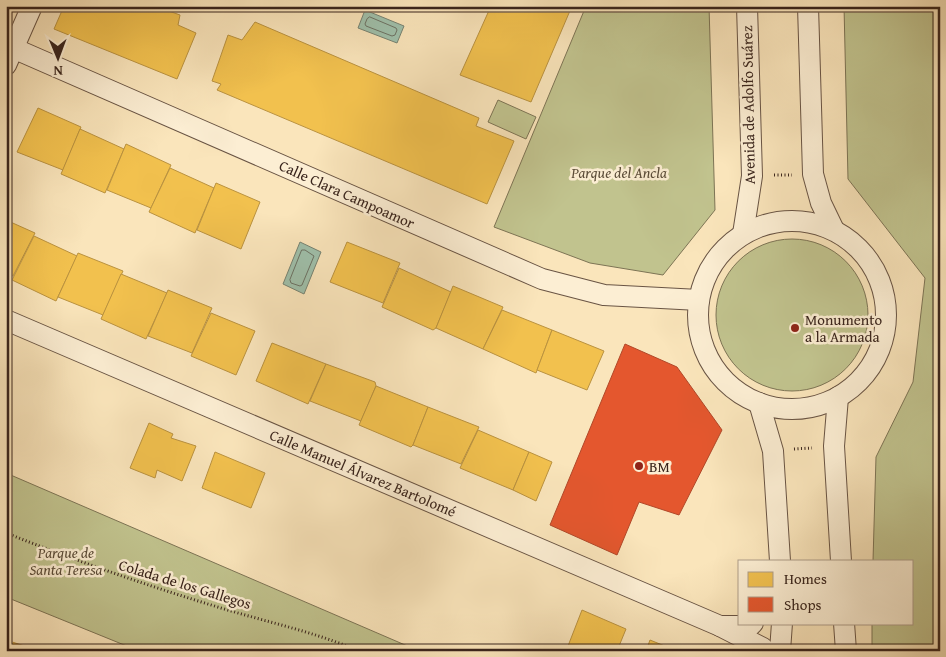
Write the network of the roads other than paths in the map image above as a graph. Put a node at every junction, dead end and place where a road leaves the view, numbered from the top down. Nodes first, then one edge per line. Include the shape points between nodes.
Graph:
1 (32, 6) edge
2 (747, 6) edge
3 (808, 6) edge
4 (9, 52) edge
5 (834, 230) junction
6 (743, 234) junction
7 (699, 300) junction
8 (6, 320) edge
9 (838, 397) junction
10 (758, 403) junction
11 (780, 560) edge
12 (841, 560) edge
13 (752, 624) edge
14 (782, 624) edge
15 (844, 624) edge
16 (720, 626) junction
17 (764, 651) edge
18 (780, 651) edge
19 (846, 651) edge

1 - 4 street
2 - 6 street, Avenida de Adolfo Suárez via 752,176
3 - 5 street via 813,174 820,203
4 - 7 street, Calle Clara Campoamor via 542,279 604,295
5 - 6 street via 812,222 788,221 765,225
5 - 9 street via 853,242 868,259 880,279 886,301 882,346 857,384
6 - 7 street via 714,262
7 - 10 street via 698,326 705,350 718,372 736,390
8 - 16 street, Calle Manuel Álvarez Bartolomé
9 - 10 street via 799,409
9 - 12 street via 834,446
10 - 11 street via 773,451
13 - 16 street, Calle Manuel Álvarez Bartolomé
14 - 18 street
15 - 19 street
16 - 17 street, Calle Manuel Álvarez Bartolomé

